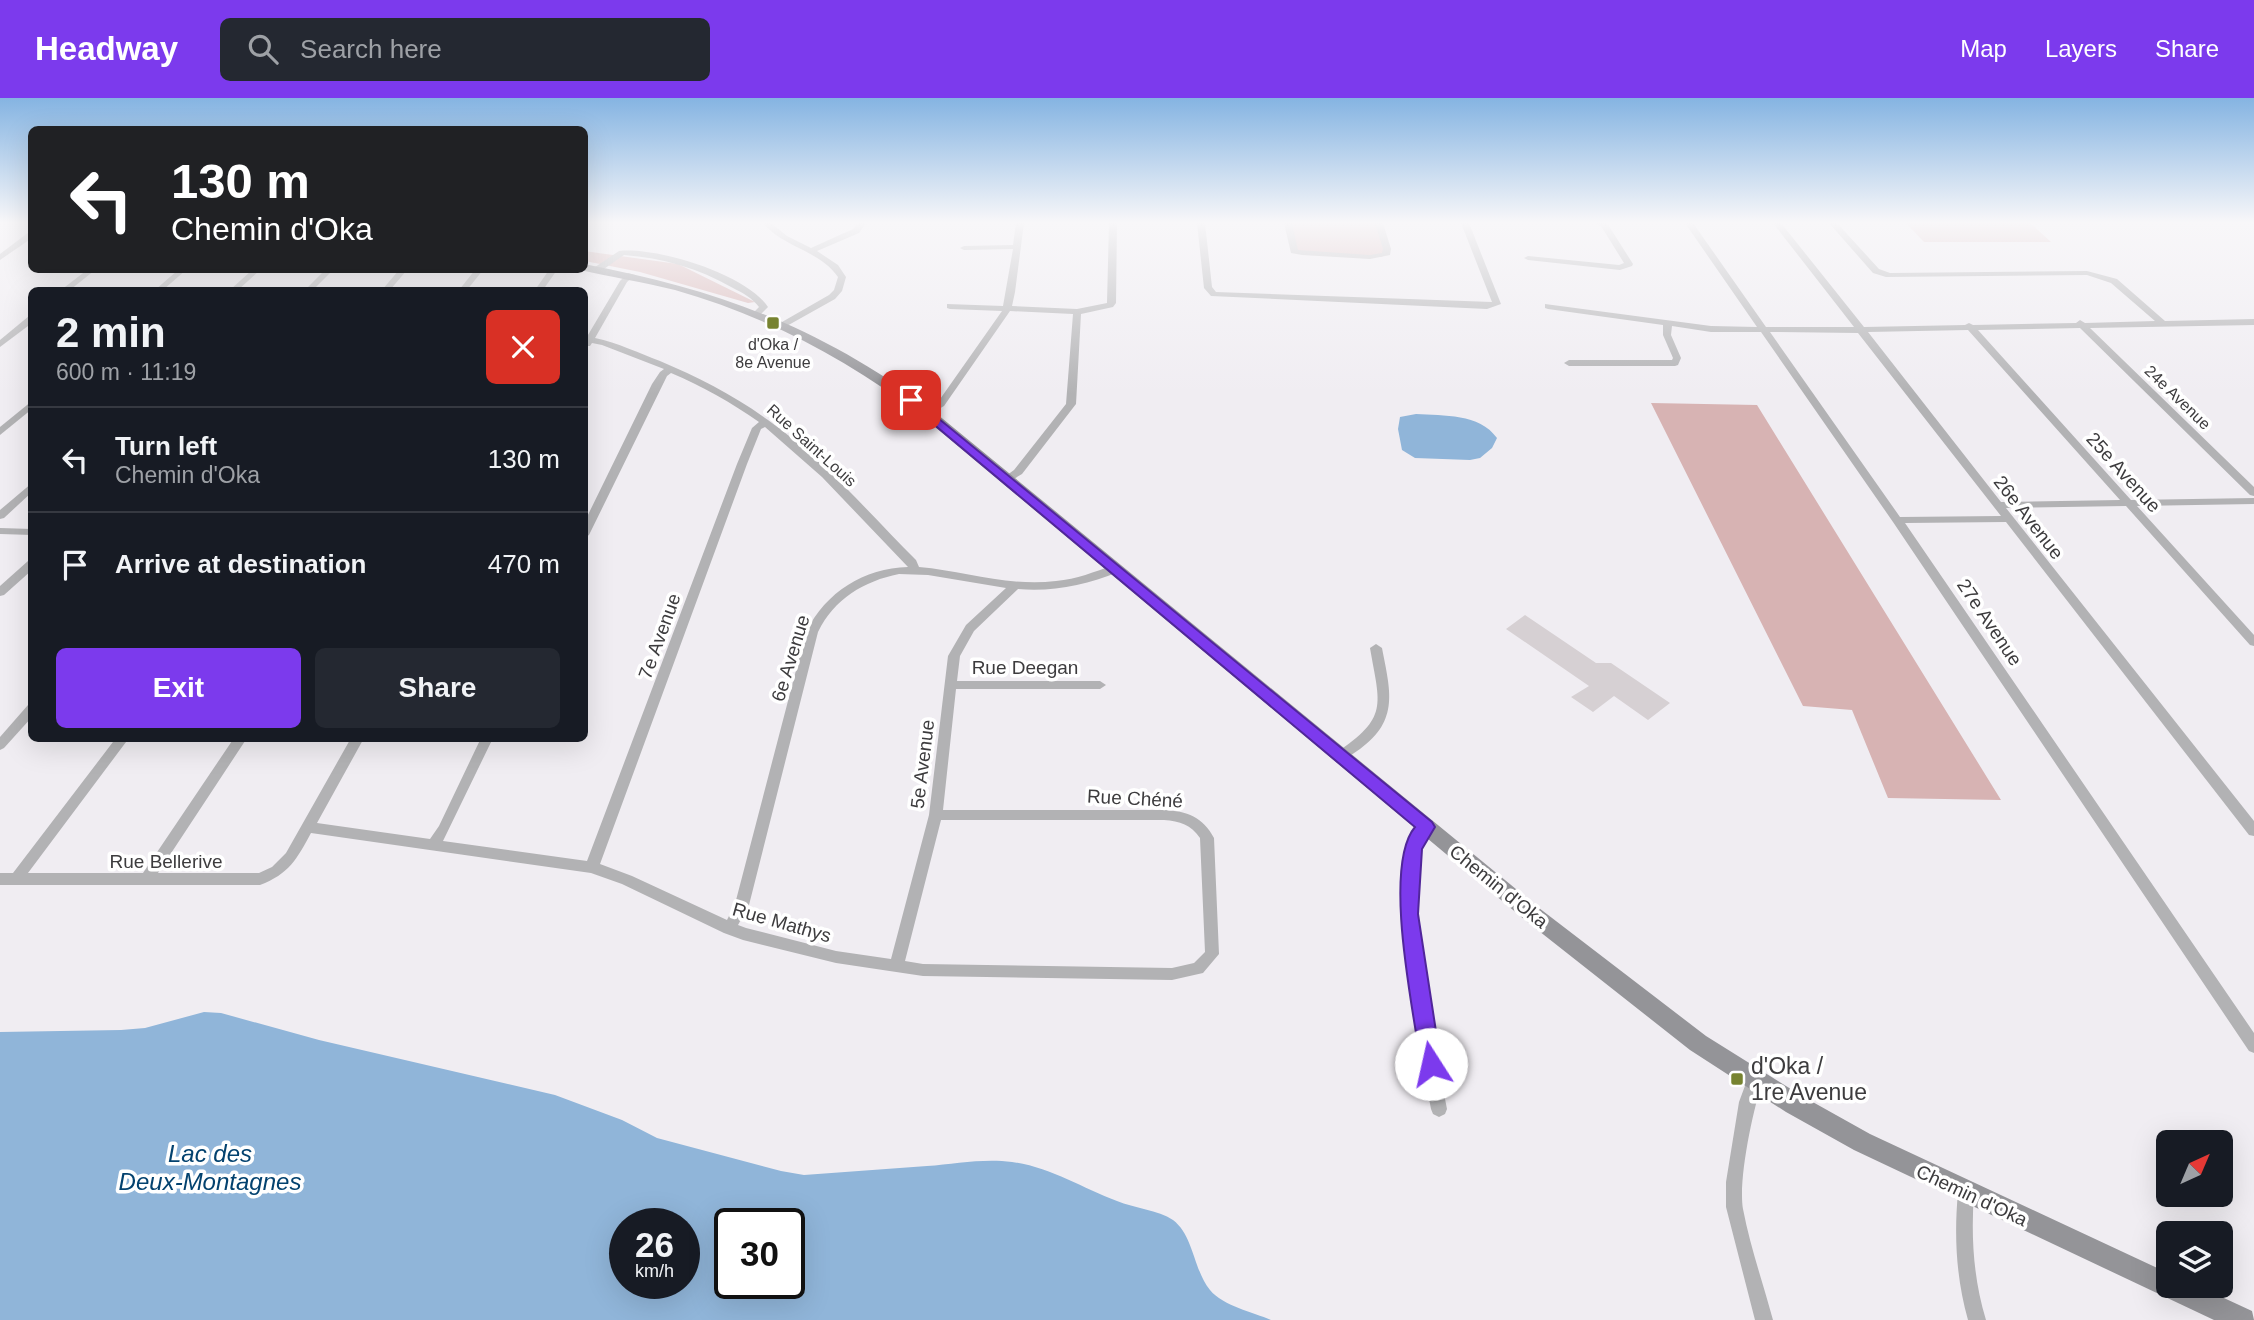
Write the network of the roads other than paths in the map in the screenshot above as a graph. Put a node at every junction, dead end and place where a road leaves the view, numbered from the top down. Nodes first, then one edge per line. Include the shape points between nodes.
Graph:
1 (625, 280) edge
2 (650, 280) edge
3 (725, 280) edge
4 (842, 280) edge
5 (1012, 280) edge
6 (1112, 280) edge
7 (1207, 280) edge
8 (1489, 280) edge
9 (1728, 280) edge
10 (1822, 280) edge
11 (2111, 280) edge
12 (950, 306) dead end
13 (1548, 306) dead end
14 (1008, 308) junction
15 (758, 312) junction
16 (1077, 312) junction
17 (28, 321) edge
18 (2254, 321) edge
19 (1668, 322) junction
20 (2161, 322) junction
21 (2241, 322) junction
22 (2080, 323) junction
23 (786, 324) junction
24 (1969, 326) junction
25 (1763, 330) junction
26 (1861, 330) junction
27 (2254, 333) edge
28 (588, 342) edge
29 (0, 344) edge
30 (588, 344) edge
31 (1569, 363) dead end
32 (671, 369) junction
33 (28, 408) edge
34 (927, 413) junction
35 (765, 422) junction
36 (0, 432) edge
37 (1007, 480) junction
38 (28, 490) edge
39 (2254, 493) edge
40 (2254, 501) edge
41 (2129, 503) junction
42 (1997, 505) junction
43 (0, 516) edge
44 (2008, 519) junction
45 (1897, 520) junction
46 (588, 527) edge
47 (0, 531) edge
48 (28, 532) edge
49 (28, 568) edge
50 (1114, 569) junction
51 (915, 570) junction
52 (1015, 586) junction
53 (0, 592) edge
54 (2254, 642) edge
55 (1376, 648) dead end
56 (950, 685) junction
57 (1100, 685) dead end
58 (28, 713) edge
59 (120, 742) edge
60 (238, 742) edge
61 (356, 742) edge
62 (485, 742) edge
63 (0, 746) edge
64 (1340, 756) junction
65 (936, 815) junction
66 (307, 827) junction
67 (1426, 827) junction
68 (2254, 831) edge
69 (433, 845) junction
70 (592, 867) junction
71 (17, 878) junction
72 (0, 879) edge
73 (146, 880) junction
74 (730, 929) junction
75 (1212, 954) joint
76 (895, 967) junction
77 (2254, 1046) edge
78 (1755, 1080) junction
79 (1439, 1109) dead end
80 (1966, 1192) junction
81 (2156, 1280) edge
82 (2195, 1298) edge
83 (1765, 1320) edge
84 (1977, 1320) edge
85 (2243, 1320) edge

1 - 28 street
2 - 15 main road, Chemin d'Oka
3 - 15 street via 760,301 764,307
4 - 23 street via 827,301
5 - 14 street
6 - 16 street via 1112,303
7 - 8 street via 1214,294 1488,306 1497,304
9 - 25 street, 27e Avenue
10 - 26 street, 26e Avenue
11 - 20 street
12 - 14 street
13 - 19 street
14 - 16 street
14 - 34 street via 941,404
15 - 23 main road, Chemin d'Oka
16 - 37 street via 1071,404
17 - 29 street
18 - 21 street
19 - 25 street
19 - 31 street via 1675,363
20 - 21 street
20 - 22 street
21 - 27 street
22 - 24 street
22 - 39 street, 24e Avenue
23 - 34 main road, Chemin d'Oka via 863,366
24 - 26 street
24 - 41 street, 25e Avenue
25 - 26 street
25 - 45 street, 27e Avenue
26 - 42 street, 26e Avenue
30 - 32 street, Rue Saint-Louis via 605,343
32 - 35 street, Rue Saint-Louis
32 - 46 street via 657,384
33 - 36 street
34 - 37 main road, Chemin d'Oka
35 - 51 street, Rue Saint-Louis via 801,452
35 - 70 street, 7e Avenue via 757,428 742,464
37 - 50 main road, Chemin d'Oka
38 - 43 street
40 - 41 street
41 - 42 street
41 - 54 street, 25e Avenue
42 - 44 street, 26e Avenue
44 - 45 street
44 - 68 street, 26e Avenue
45 - 77 street, 27e Avenue
47 - 48 street
49 - 53 street
50 - 52 street, 6e Avenue via 1078,580
50 - 64 main road, Chemin d'Oka
51 - 52 street, 6e Avenue
51 - 74 street, 6e Avenue via 856,586 832,600 818,618 743,905
52 - 56 street, 5e Avenue via 965,635 954,656
55 - 64 street via 1384,716 1374,731
56 - 57 street, Rue Deegan
56 - 65 street, 5e Avenue
58 - 63 street
59 - 71 street
60 - 73 street
61 - 66 street, Rue Bellerive
62 - 69 street
64 - 67 main road, Chemin d'Oka
65 - 75 street, Rue Chéné via 1164,815 1189,819 1207,838
65 - 76 street, 5e Avenue
66 - 69 street, Rue Mathys
66 - 73 street, Rue Bellerive via 284,865 260,879
67 - 78 main road, Chemin d'Oka via 1613,979
67 - 79 street via 1413,849 1409,914
69 - 70 street, Rue Mathys
70 - 74 street, Rue Mathys
71 - 72 street, Rue Bellerive
71 - 73 street, Rue Bellerive
74 - 76 street, Rue Mathys via 807,951
75 - 76 street, Rue Mathys via 1198,968 1172,974
78 - 80 main road, Chemin d'Oka via 1849,1135
78 - 83 street via 1747,1102 1734,1207
80 - 81 main road, Chemin d'Oka
80 - 84 street via 1964,1266
82 - 85 main road, Chemin d'Oka

